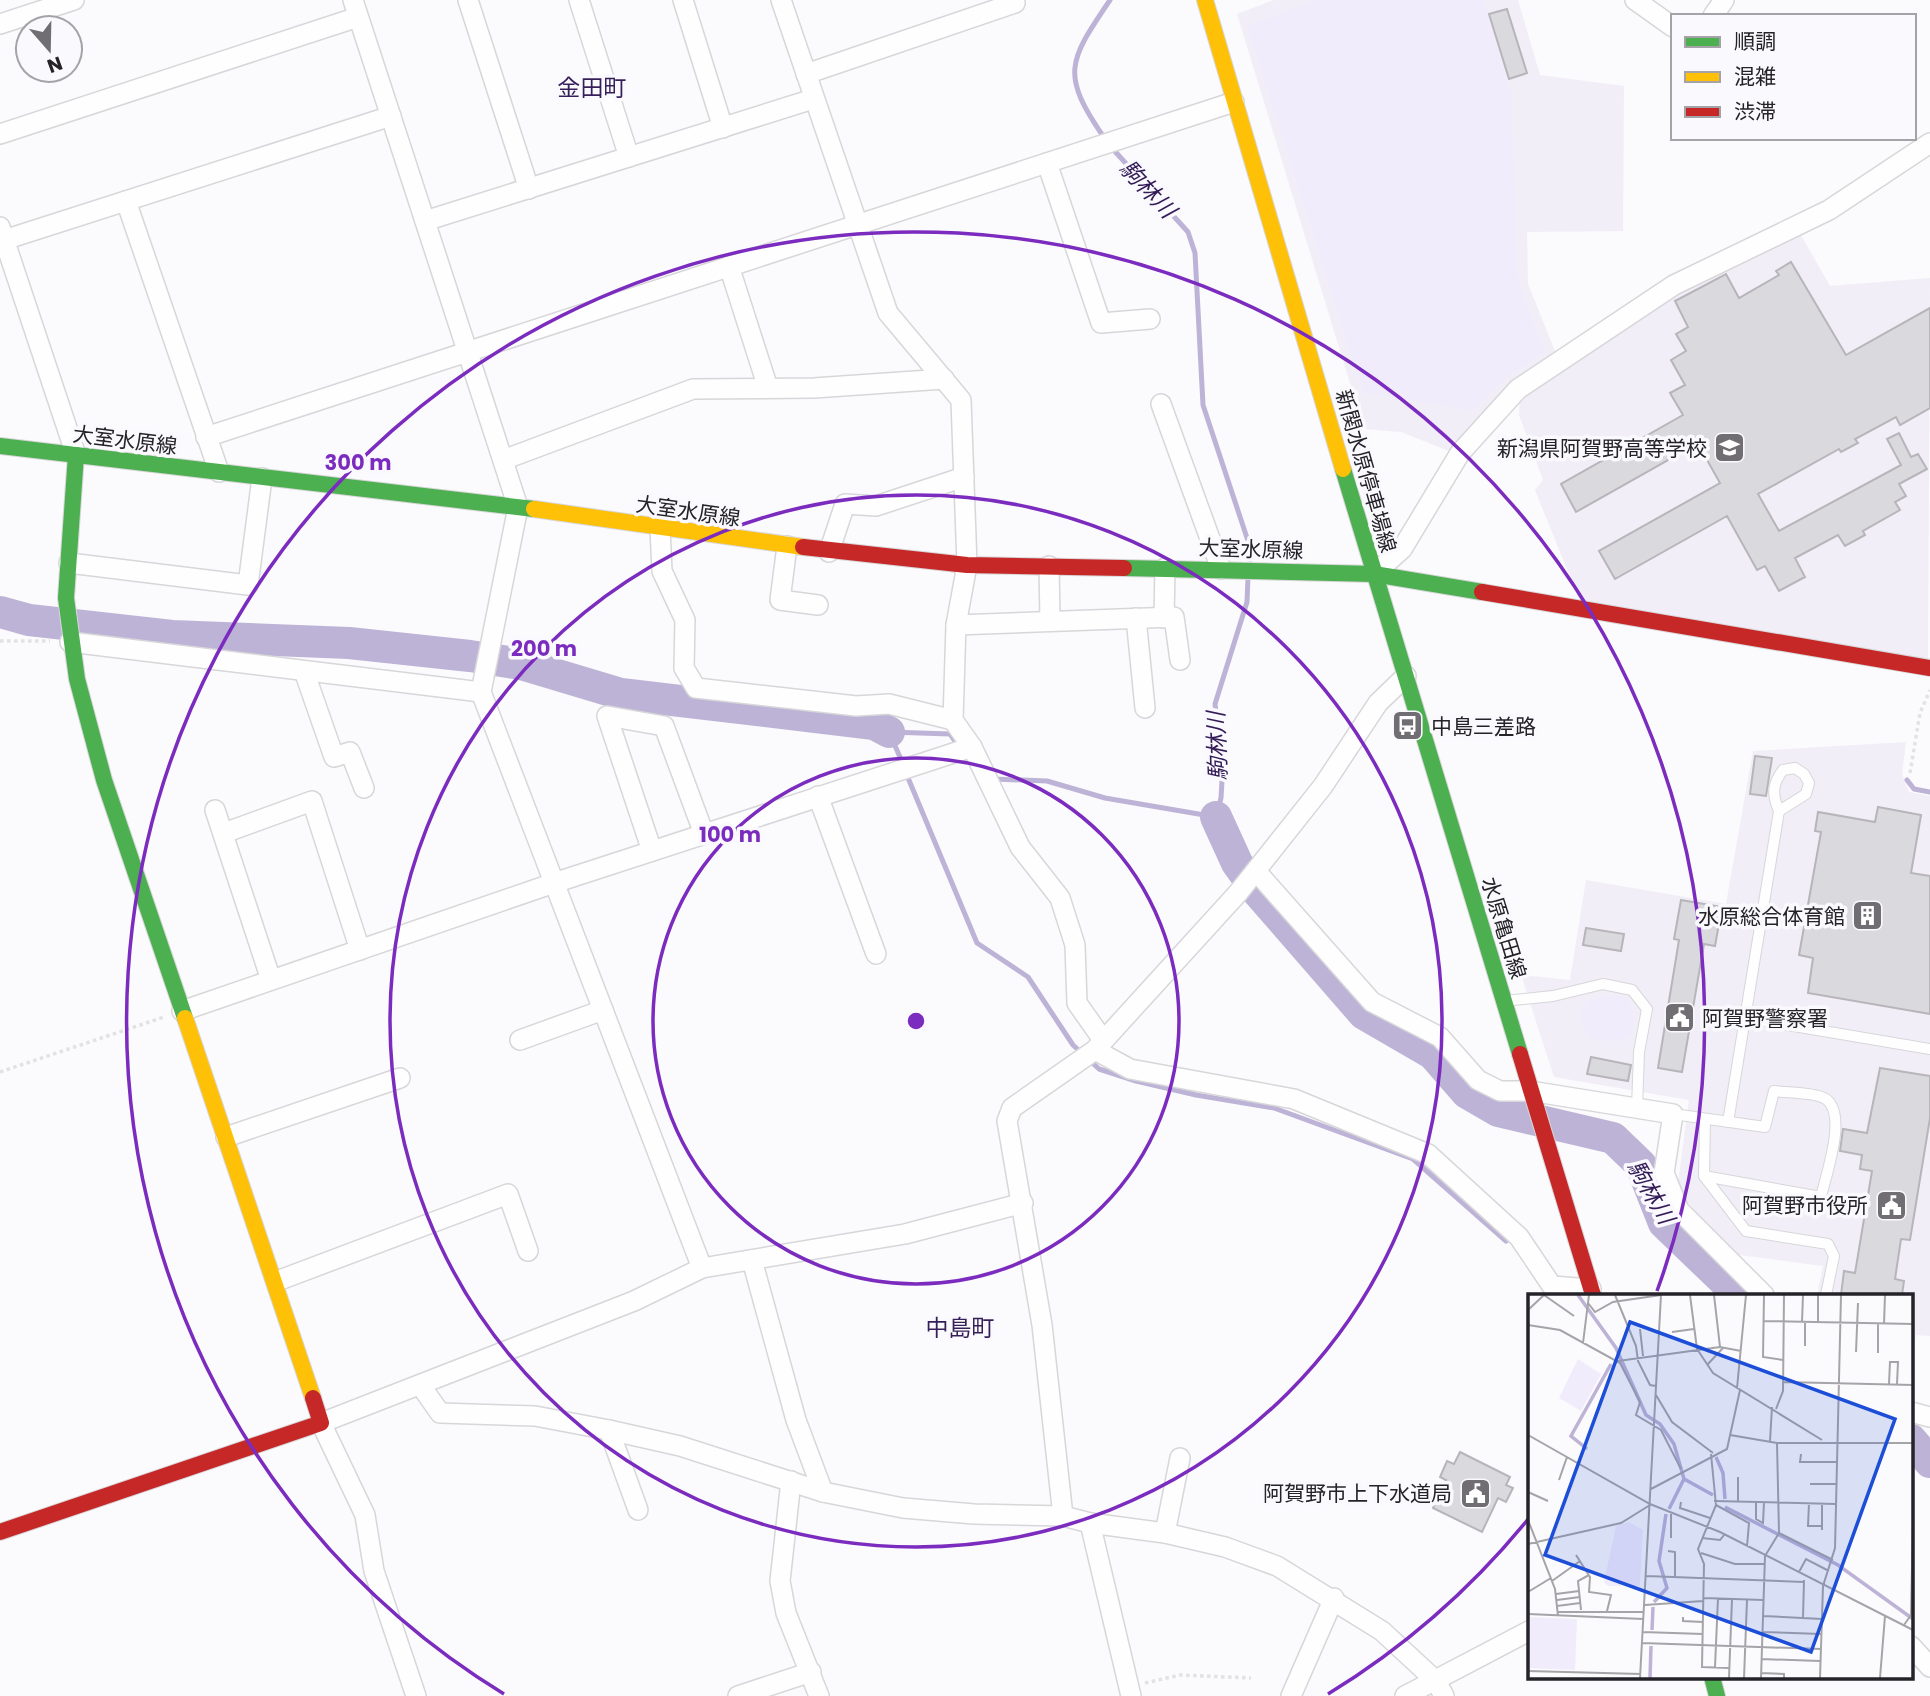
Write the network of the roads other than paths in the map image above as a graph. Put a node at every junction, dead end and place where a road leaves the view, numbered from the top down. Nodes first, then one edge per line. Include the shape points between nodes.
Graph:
1 (74, 0) edge
2 (468, 0) edge
3 (579, 0) edge
4 (682, 0) edge
5 (781, 0) edge
6 (1013, 0) edge
7 (1205, 0) edge
8 (1635, 0) edge
9 (355, 9) edge
10 (0, 24) edge
11 (1671, 26) edge
12 (806, 74) junction
13 (813, 99) junction
14 (1234, 102) junction
15 (391, 116) junction
16 (723, 128) junction
17 (0, 134) edge
18 (1930, 143) edge
19 (629, 157) junction
20 (1047, 163) junction
21 (528, 189) junction
22 (126, 201) junction
23 (425, 221) junction
24 (856, 225) junction
25 (2, 234) edge
26 (729, 266) junction
27 (1150, 319) dead end
28 (467, 352) junction
29 (944, 379) junction
30 (768, 388) junction
31 (1161, 404) dead end
32 (206, 437) junction
33 (0, 446) edge
34 (76, 455) junction
35 (503, 460) junction
36 (219, 472) junction
37 (964, 477) junction
38 (262, 478) junction
39 (518, 508) junction
40 (660, 528) junction
41 (787, 546) junction
42 (829, 552) junction
43 (69, 564) junction
44 (967, 565) junction
45 (1049, 566) junction
46 (1165, 568) junction
47 (1221, 569) junction
48 (1374, 574) junction
49 (818, 605) dead end
50 (1136, 618) junction
51 (1164, 618) junction
52 (1050, 620) junction
53 (956, 625) junction
54 (70, 642) junction
55 (1180, 660) dead end
56 (1930, 668) edge
57 (304, 671) junction
58 (1406, 676) junction
59 (481, 692) junction
60 (1145, 708) dead end
61 (953, 720) junction
62 (972, 747) junction
63 (364, 788) dead end
64 (818, 796) junction
65 (215, 810) dead end
66 (1779, 811) junction
67 (224, 833) junction
68 (704, 834) junction
69 (652, 851) junction
70 (1256, 871) junction
71 (554, 883) junction
72 (360, 950) junction
73 (876, 954) dead end
74 (271, 980) junction
75 (1504, 1001) junction
76 (603, 1010) junction
77 (182, 1011) junction
78 (1746, 1018) junction
79 (520, 1040) dead end
80 (1099, 1045) junction
81 (1930, 1049) edge
82 (400, 1078) dead end
83 (1532, 1098) junction
84 (1637, 1108) junction
85 (1673, 1114) junction
86 (1705, 1120) junction
87 (1728, 1122) junction
88 (226, 1137) junction
89 (1704, 1176) junction
90 (1023, 1203) junction
91 (527, 1251) dead end
92 (752, 1259) junction
93 (702, 1268) junction
94 (277, 1281) junction
95 (1592, 1292) edge
96 (1763, 1294) edge
97 (1826, 1294) edge
98 (421, 1386) junction
99 (321, 1423) junction
100 (609, 1430) junction
101 (1180, 1458) dead end
102 (791, 1481) junction
103 (822, 1492) junction
104 (638, 1510) dead end
105 (1063, 1516) junction
106 (1090, 1523) junction
107 (0, 1532) edge
108 (1166, 1533) junction
109 (1334, 1598) junction
110 (1528, 1632) edge
111 (1912, 1647) edge
112 (1930, 1667) edge
113 (811, 1672) junction
114 (1712, 1678) edge
115 (1440, 1688) edge
116 (1130, 1691) edge
117 (416, 1696) edge
118 (738, 1696) edge
119 (819, 1696) edge
120 (1291, 1696) edge
121 (1405, 1696) edge
122 (1717, 1696) edge

1 - 10 street
2 - 21 street
3 - 19 street
4 - 16 street
5 - 12 street
6 - 12 street
7 - 14 main road, 新関水原停車場線
8 - 11 street
9 - 15 street
9 - 17 street
12 - 13 street
13 - 16 street
13 - 24 street
14 - 20 street
14 - 48 main road, 新関水原停車場線
15 - 22 street
15 - 23 street
16 - 19 street
18 - 48 street via 1829,210 1674,285 1518,389 1460,453 1402,549
19 - 21 street
20 - 24 street
20 - 27 street via 1101,323
21 - 23 street
22 - 25 street
22 - 32 street
23 - 28 street
24 - 26 street
24 - 29 street via 888,313
25 - 34 street
26 - 28 street
26 - 30 street
28 - 32 street
28 - 35 street
29 - 30 street
29 - 37 street via 961,400
30 - 35 street via 693,389
31 - 47 street
32 - 36 street
33 - 34 main road, 大室水原線
34 - 36 main road, 大室水原線
34 - 43 main road
35 - 39 street
36 - 38 main road, 大室水原線
37 - 42 street via 876,506 845,504
37 - 44 street
38 - 39 main road, 大室水原線
38 - 43 street via 248,585
39 - 40 main road, 大室水原線
39 - 59 street
40 - 41 main road, 大室水原線
40 - 61 street via 662,572 685,620 684,668 696,688 856,706 889,704
41 - 42 main road, 大室水原線
41 - 49 street via 780,600
42 - 44 main road, 大室水原線
43 - 54 main road
44 - 45 main road, 大室水原線
44 - 53 street
45 - 46 main road, 大室水原線
45 - 52 street
46 - 47 main road, 大室水原線
46 - 51 street
47 - 48 main road, 大室水原線
48 - 56 main road, 新関水原停車場線
48 - 58 main road, 水原亀田線
50 - 51 street
50 - 52 street
50 - 60 street
51 - 55 street via 1174,617
52 - 53 street
53 - 61 street
54 - 57 street
54 - 77 main road via 87,724
57 - 59 street
57 - 63 street via 334,757 350,752
58 - 70 street via 1378,704 1323,786
58 - 75 main road, 水原亀田線
59 - 71 street
61 - 62 street
62 - 64 street
62 - 80 street via 1020,847 1060,898 1075,945 1077,1003
64 - 68 street
64 - 73 street
65 - 67 street
66 - 66 lane via 1775,779 1783,770 1795,768 1809,783 1806,794
66 - 78 lane
67 - 72 street via 312,801
67 - 74 street
68 - 69 street
68 - 69 street via 664,726 607,716
69 - 71 street
70 - 80 street
70 - 83 street via 1372,1002 1440,1037 1478,1080
71 - 72 street
71 - 76 street
72 - 74 street
74 - 77 street
75 - 83 main road, 水原亀田線
75 - 84 lane via 1603,984 1632,990 1647,1009 1639,1052
76 - 79 street
76 - 93 street
77 - 88 main road
78 - 81 lane
78 - 87 lane
80 - 90 street via 1012,1108 1006,1121
80 - 95 street via 1130,1069 1294,1099 1428,1154 1519,1237 1552,1286
82 - 88 street
83 - 84 street
83 - 95 main road, 水原亀田線
84 - 85 street
85 - 86 lane
85 - 96 street via 1664,1172 1679,1210
86 - 87 lane
86 - 89 lane
87 - 89 lane via 1765,1127 1774,1091 1822,1097 1833,1105 1838,1119 1821,1198
88 - 94 main road
89 - 97 lane via 1746,1231 1828,1244 1834,1256
90 - 92 street via 905,1234
90 - 105 street
91 - 94 street via 508,1194
92 - 93 street
92 - 103 street via 796,1420
93 - 98 street via 634,1301
94 - 99 main road
98 - 99 street
98 - 100 street via 440,1413 535,1416
99 - 107 main road
99 - 117 street via 365,1515 374,1571
100 - 102 street via 680,1446
100 - 104 street
101 - 108 street
102 - 103 street
102 - 113 street via 780,1581 786,1614
103 - 105 street via 903,1508
105 - 106 street
106 - 108 street
106 - 116 street
108 - 109 street via 1277,1566
109 - 115 street via 1382,1631
109 - 120 street
110 - 115 street
111 - 112 street
113 - 118 street
113 - 119 street
114 - 122 main road
115 - 121 street

